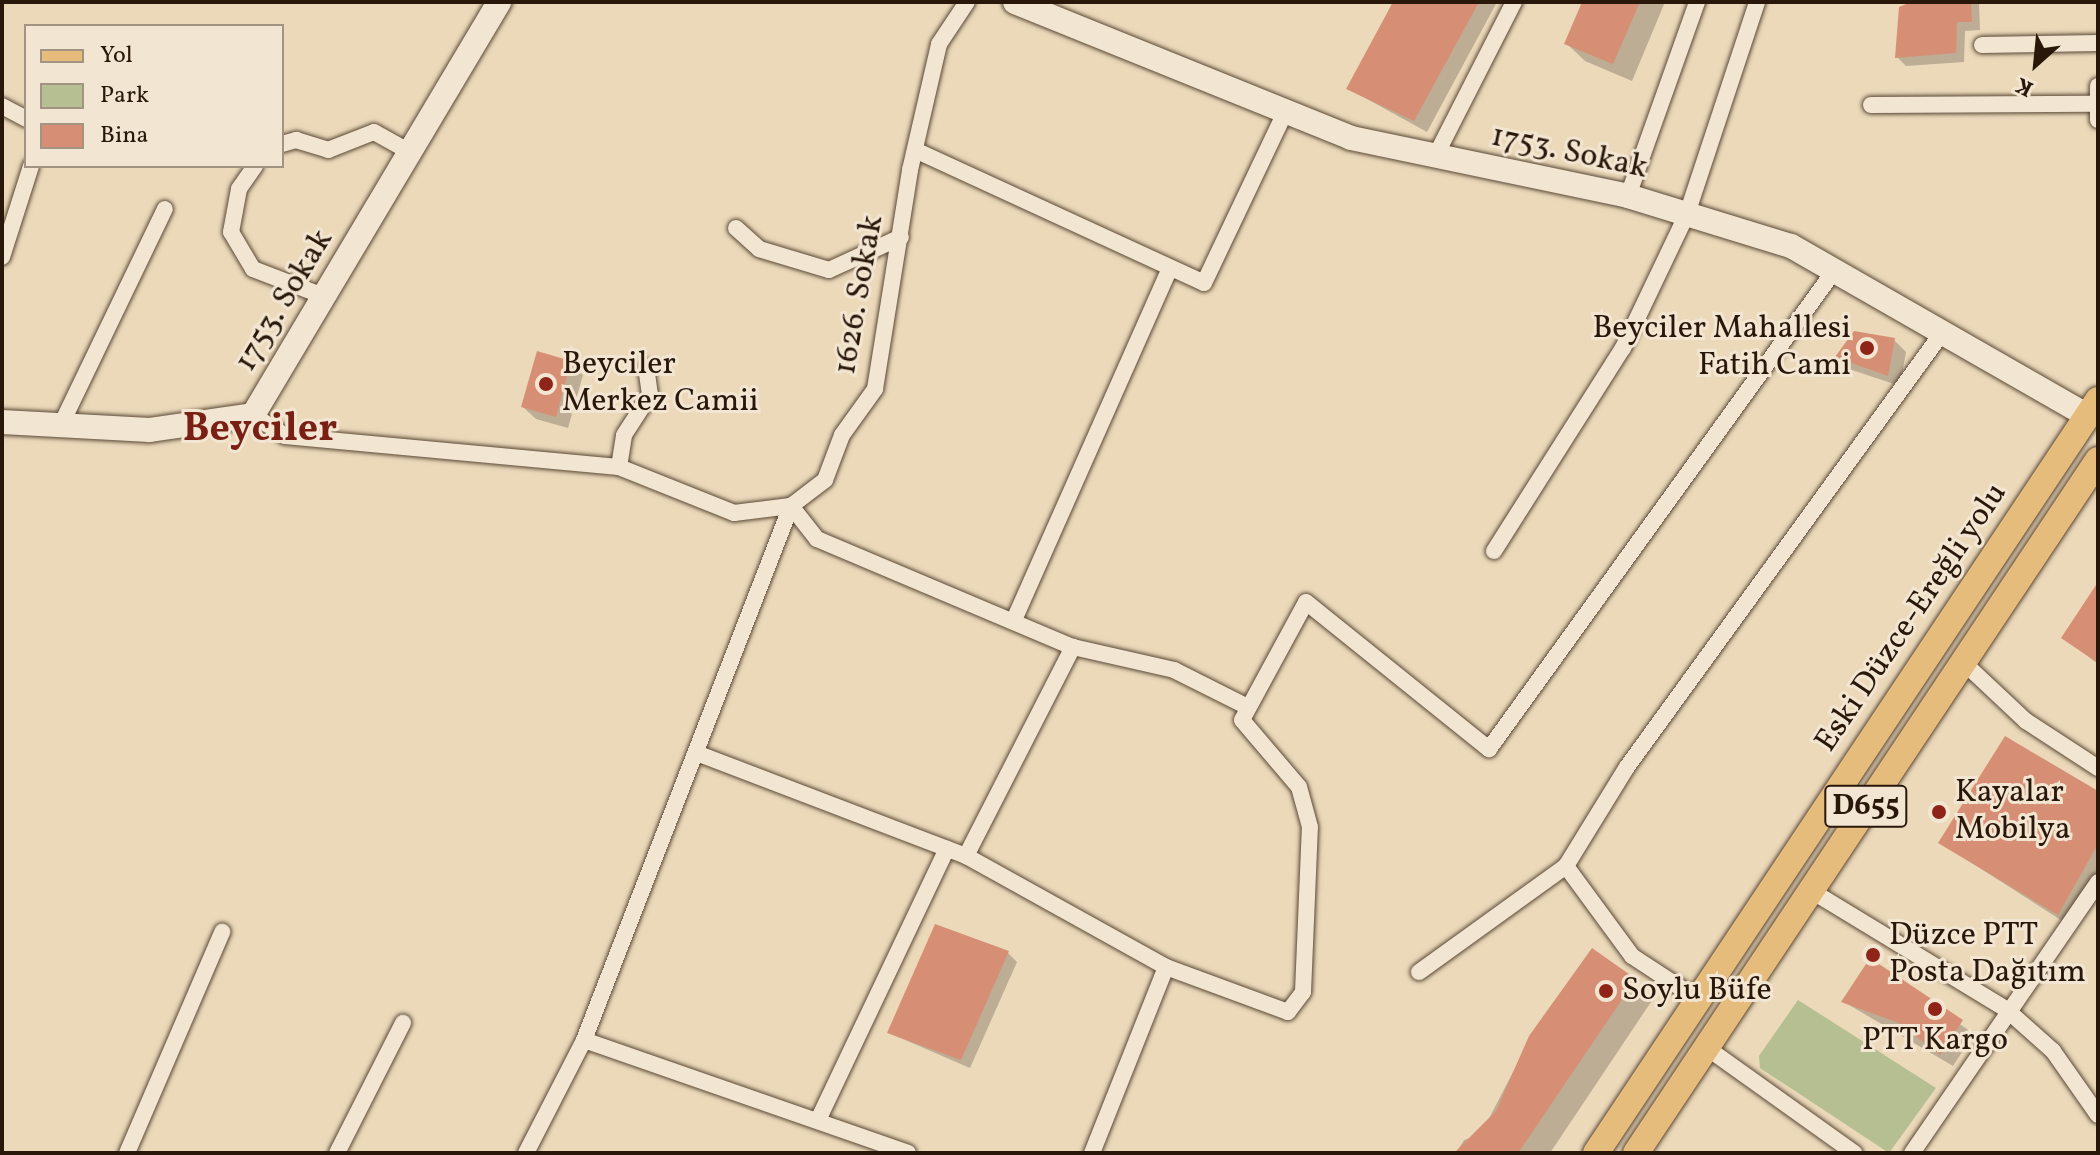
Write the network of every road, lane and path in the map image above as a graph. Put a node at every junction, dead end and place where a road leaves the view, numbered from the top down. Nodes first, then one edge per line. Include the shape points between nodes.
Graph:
1 (499, 2) edge
2 (967, 2) edge
3 (1015, 2) edge
4 (1514, 2) edge
5 (1697, 2) edge
6 (1757, 2) edge
7 (2098, 43) edge
8 (1982, 45) dead end
9 (2098, 86) edge
10 (1871, 105) dead end
11 (2, 106) edge
12 (1286, 110) junction
13 (2096, 112) edge
14 (24, 118) edge
15 (284, 143) edge
16 (915, 150) junction
17 (408, 151) junction
18 (1435, 157) junction
19 (30, 168) edge
20 (254, 168) edge
21 (1628, 196) junction
22 (165, 209) dead end
23 (1687, 214) junction
24 (736, 228) dead end
25 (901, 237) junction
26 (2, 257) edge
27 (1170, 268) junction
28 (1834, 271) junction
29 (326, 297) junction
30 (1942, 333) junction
31 (646, 367) dead end
32 (2093, 408) edge
33 (253, 415) junction
34 (3, 424) edge
35 (59, 429) junction
36 (2098, 460) edge
37 (619, 467) junction
38 (791, 506) junction
39 (1494, 551) dead end
40 (1014, 620) junction
41 (1073, 647) junction
42 (1962, 661) junction
43 (1246, 706) junction
44 (699, 754) junction
45 (2098, 768) edge
46 (947, 849) junction
47 (966, 856) junction
48 (1566, 866) junction
49 (2098, 882) edge
50 (1810, 890) junction
51 (222, 932) dead end
52 (1166, 967) junction
53 (1419, 972) dead end
54 (1699, 1000) junction
55 (2007, 1010) junction
56 (403, 1023) dead end
57 (584, 1040) junction
58 (1707, 1048) junction
59 (2098, 1115) edge
60 (819, 1118) junction
61 (127, 1153) edge
62 (337, 1153) edge
63 (526, 1153) edge
64 (908, 1153) edge
65 (1092, 1153) edge
66 (1596, 1153) edge
67 (1636, 1153) edge
68 (1854, 1153) edge
69 (1912, 1153) edge

1 - 17 street, 1753. Sokak
2 - 16 street, 1626. Sokak via 939,44
3 - 12 street, 1753. Sokak
4 - 18 street
5 - 21 street
6 - 23 street
7 - 8 street
9 - 13 street
10 - 13 street
11 - 14 street
12 - 18 street, 1753. Sokak via 1351,138
12 - 27 street via 1204,283
15 - 17 street via 296,140 328,150 374,132
16 - 25 street, 1626. Sokak
16 - 27 street
17 - 29 street, 1753. Sokak
18 - 21 street, 1753. Sokak
19 - 26 street
20 - 29 street via 239,189 231,232 253,269
21 - 23 street, 1753. Sokak
22 - 35 street
23 - 28 street, 1753. Sokak via 1791,246
23 - 39 street via 1623,348
24 - 25 street via 759,249 829,270
25 - 38 street, 1626. Sokak via 875,389 842,435 825,480
27 - 40 street
28 - 30 street, 1753. Sokak
28 - 43 street via 1489,749 1306,602
29 - 33 street, 1753. Sokak
30 - 32 street, 1753. Sokak
30 - 48 street via 1654,728
31 - 37 street via 650,395 624,435
32 - 54 main road, Eski Düzce-Ereğli yolu
33 - 35 street, 1753. Sokak via 150,430
33 - 37 street via 285,436
34 - 35 street, 1753. Sokak
36 - 42 main road, Eski Düzce-Ereğli yolu / D655
37 - 38 street via 734,513
38 - 40 street via 817,539
38 - 44 street
40 - 41 street
41 - 43 street via 1174,670
41 - 47 street
42 - 45 street via 2026,721
42 - 50 main road, Eski Düzce-Ereğli yolu / D655
43 - 52 street via 1242,720 1299,787 1310,827 1303,992 1288,1012
44 - 46 street
44 - 57 street
46 - 47 street
46 - 60 street
47 - 52 street
48 - 53 street
48 - 54 street via 1632,956
49 - 55 street
50 - 55 street
50 - 58 main road, Eski Düzce-Ereğli yolu / D655
51 - 61 street
52 - 65 street
54 - 66 main road, Eski Düzce-Ereğli yolu
55 - 59 street via 2053,1051
55 - 69 street
56 - 62 street
57 - 60 street
57 - 63 street
58 - 67 main road, Eski Düzce-Ereğli yolu / D655
58 - 68 street
60 - 64 street

